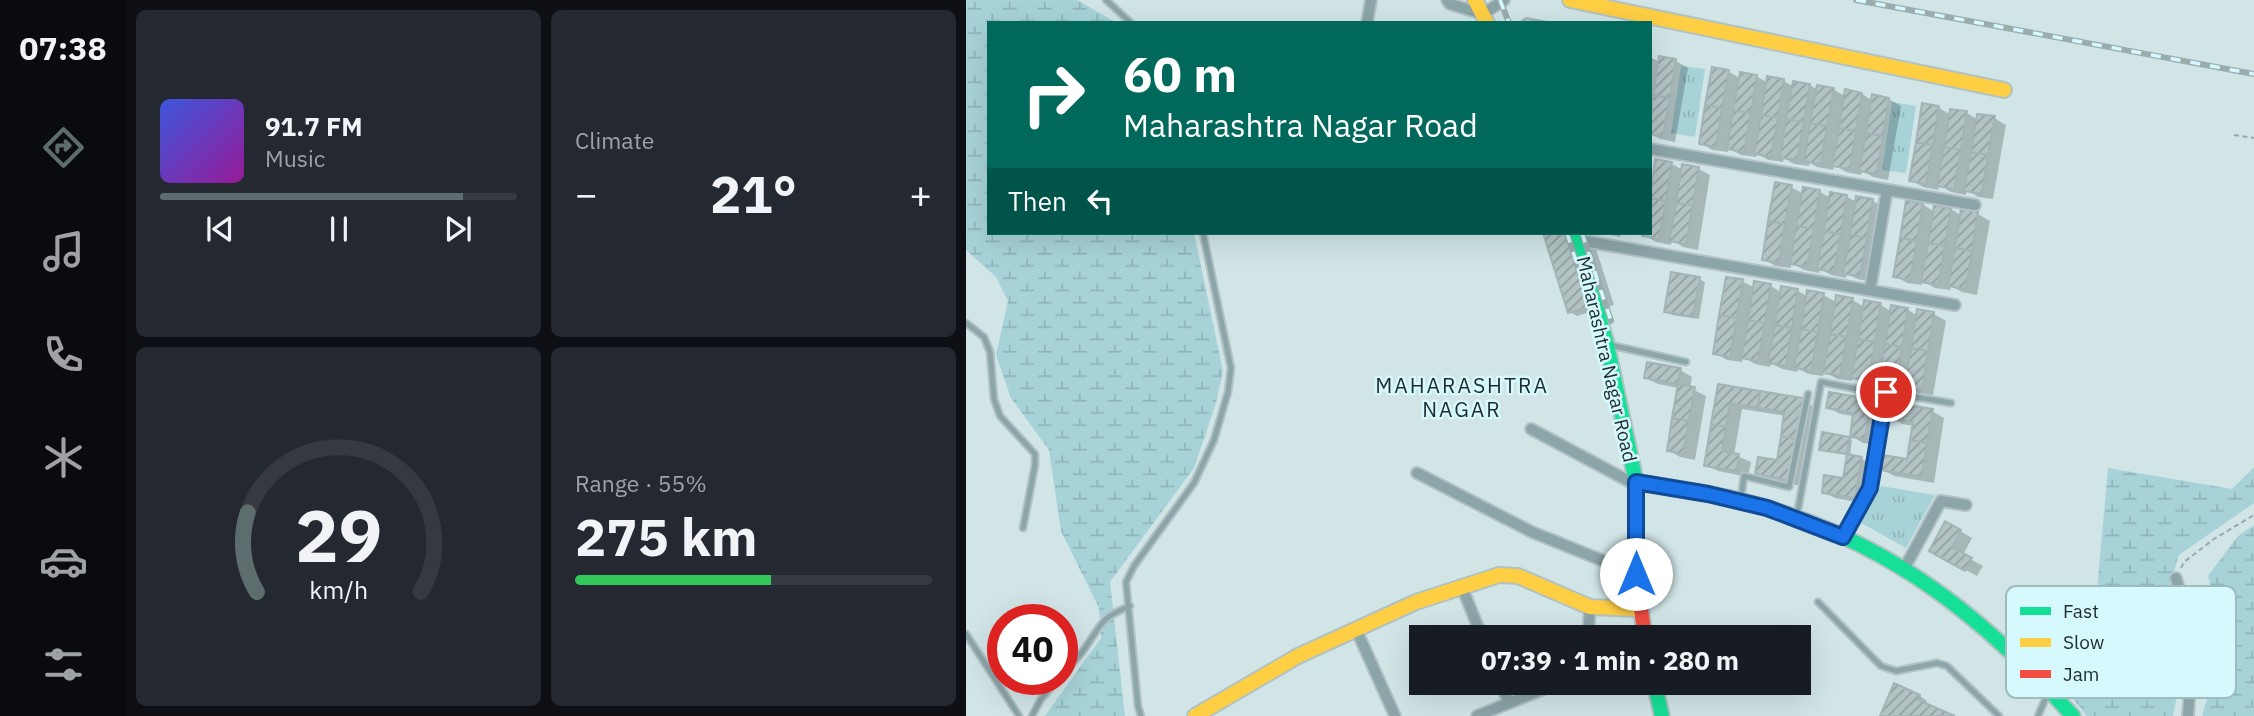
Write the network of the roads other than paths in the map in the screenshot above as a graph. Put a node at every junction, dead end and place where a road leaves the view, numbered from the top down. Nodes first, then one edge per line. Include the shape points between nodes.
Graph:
1 (1106, 0) edge
2 (1371, 0) edge
3 (1447, 0) edge
4 (1475, 0) edge
5 (1504, 0) edge
6 (1570, 0) edge
7 (1485, 19) edge
8 (1129, 21) edge
9 (1367, 21) edge
10 (2004, 90) dead end
11 (1652, 149) edge
12 (1887, 190) junction
13 (1975, 205) dead end
14 (1203, 235) edge
15 (1577, 236) edge
16 (1870, 290) junction
17 (1955, 305) dead end
18 (966, 323) edge
19 (1608, 345) junction
20 (1686, 362) dead end
21 (1878, 393) dead end
22 (1808, 394) dead end
23 (1951, 403) dead end
24 (1531, 429) dead end
25 (1417, 473) dead end
26 (1636, 483) junction
27 (1740, 502) junction
28 (1966, 505) dead end
29 (1797, 518) junction
30 (1023, 528) dead end
31 (1843, 537) junction
32 (1904, 569) junction
33 (1636, 574) junction
34 (2176, 578) road end
35 (2178, 586) edge
36 (1462, 587) junction
37 (1818, 602) dead end
38 (1130, 606) junction
39 (1590, 607) junction
40 (1640, 609) junction
41 (1477, 625) edge
42 (1589, 625) edge
43 (1643, 625) edge
44 (1356, 629) junction
45 (966, 635) edge
46 (2006, 647) edge
47 (1078, 656) edge
48 (1044, 695) edge
49 (1506, 695) edge
50 (1529, 695) edge
51 (1657, 695) edge
52 (2046, 698) edge
53 (2057, 698) edge
54 (2189, 698) edge
55 (1509, 703) junction
56 (1019, 716) edge
57 (1032, 716) edge
58 (1142, 716) edge
59 (1195, 716) edge
60 (1395, 716) edge
61 (1477, 716) edge
62 (1662, 716) edge
63 (1999, 716) edge
64 (2038, 716) edge
65 (2073, 716) edge
66 (2188, 716) edge

1 - 8 lane
2 - 9 street
3 - 7 street
4 - 7 street
5 - 7 street
6 - 10 street
11 - 12 street
12 - 13 street
12 - 16 street
14 - 38 lane via 1231,368 1228,393 1214,440 1194,483 1126,582
15 - 16 street
15 - 19 street, Maharashtra Nagar Road
16 - 17 street
18 - 30 lane via 984,337 990,352 1000,416 1035,454
19 - 20 lane
19 - 26 street, Maharashtra Nagar Road
21 - 29 lane via 1821,382
22 - 27 lane via 1789,487 1744,475
23 - 31 lane via 1886,392 1870,488
24 - 26 street
25 - 33 street via 1532,532
26 - 27 street, Maharashtra Nagar Road
26 - 33 street
27 - 29 street, Maharashtra Nagar Road
28 - 32 street via 1941,501
29 - 31 street, Maharashtra Nagar Road
31 - 32 street, Maharashtra Nagar Road
32 - 46 street, Maharashtra Nagar Road via 1974,618
33 - 40 street
34 - 35 street
36 - 39 street via 1499,575 1518,576
36 - 41 street
36 - 44 street
37 - 63 lane via 1881,666 1896,671 1937,663 1947,666
38 - 47 lane via 1110,614
38 - 58 lane
39 - 40 street
39 - 42 street
40 - 43 street
44 - 59 street via 1298,656
44 - 60 street
45 - 56 lane
48 - 57 lane
49 - 55 street
50 - 55 street
51 - 62 street
52 - 64 lane
53 - 65 street, Maharashtra Nagar Road
54 - 66 street
55 - 61 street

